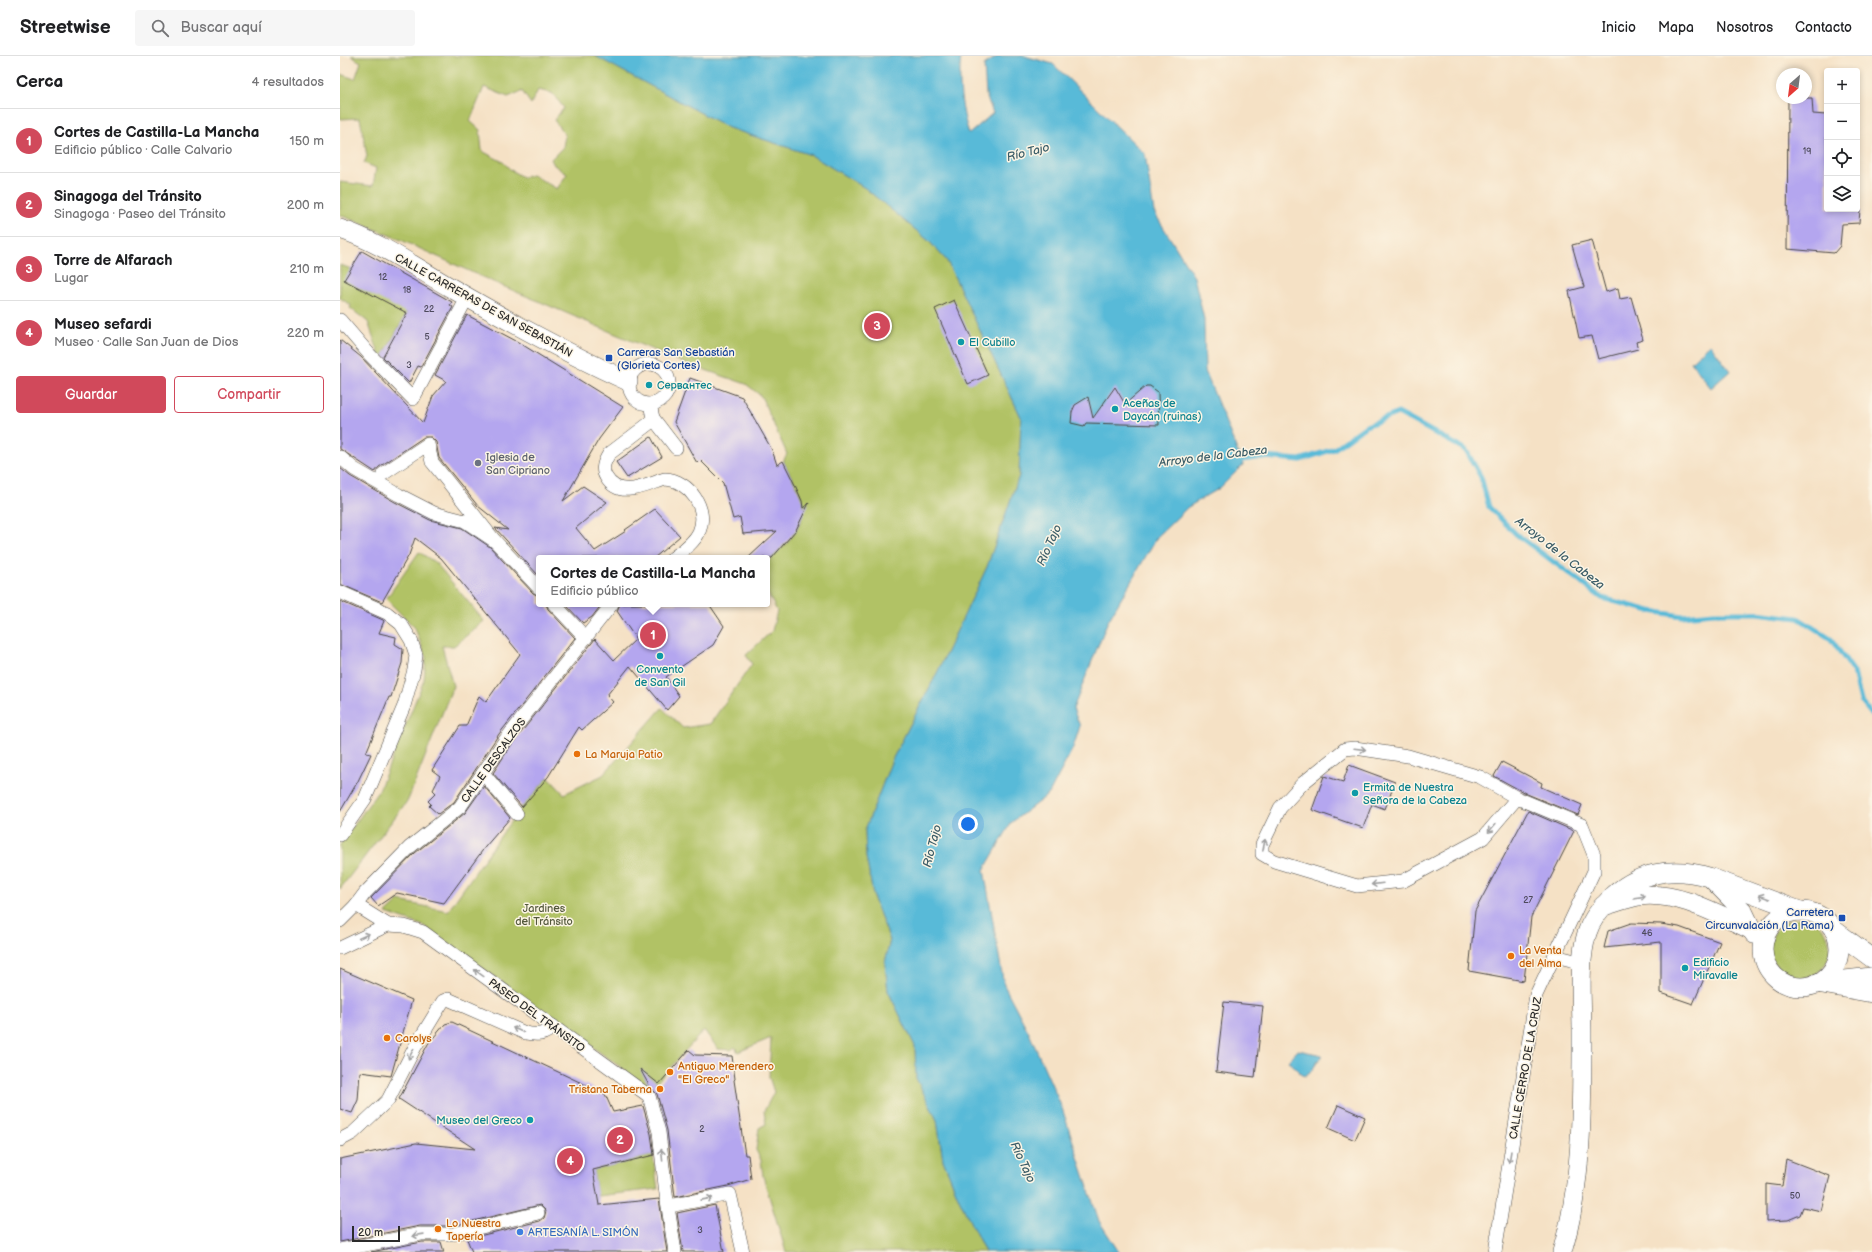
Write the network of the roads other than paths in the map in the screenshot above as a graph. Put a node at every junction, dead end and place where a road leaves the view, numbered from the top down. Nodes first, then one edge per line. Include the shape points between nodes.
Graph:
1 (340, 229) edge
2 (467, 298) junction
3 (340, 320) edge
4 (628, 381) junction
5 (650, 404) junction
6 (653, 418) junction
7 (676, 448) dead end
8 (344, 461) edge
9 (383, 474) dead end
10 (495, 541) junction
11 (676, 555) edge
12 (536, 585) edge
13 (340, 592) edge
14 (557, 607) edge
15 (610, 607) edge
16 (586, 638) junction
17 (483, 773) junction
18 (1517, 798) junction
19 (517, 814) dead end
20 (340, 835) edge
21 (1709, 877) junction
22 (356, 905) junction
23 (1602, 907) junction
24 (1800, 911) junction
25 (340, 920) edge
26 (388, 925) junction
27 (1752, 930) junction
28 (1834, 930) junction
29 (1872, 944) edge
30 (340, 948) edge
31 (1763, 948) junction
32 (1555, 956) junction
33 (1872, 958) edge
34 (1583, 963) junction
35 (1872, 977) edge
36 (1817, 983) junction
37 (1872, 993) edge
38 (553, 1026) junction
39 (340, 1140) edge
40 (667, 1200) junction
41 (538, 1213) dead end
42 (340, 1250) edge
43 (675, 1252) edge
44 (743, 1252) edge
45 (1495, 1252) edge
46 (1562, 1252) edge

1 - 2 main road, CALLE CARRERAS DE SAN SEBASTIÁN via 393,255
2 - 3 street via 413,399
2 - 4 main road, CALLE CARRERAS DE SAN SEBASTIÁN via 596,367
4 - 5 street via 630,393 634,398 644,404
4 - 5 street via 630,374 641,365 648,364 661,368 668,378 668,390 661,400
5 - 6 street
6 - 7 street
6 - 11 street via 642,430 608,454 603,472 612,485 625,490 665,479 671,479 687,487 700,509 701,525 694,540
8 - 10 street via 386,488 434,513 465,521
9 - 10 street via 428,444 432,462
10 - 12 street
13 - 20 street via 356,597 401,624 412,640 416,656 404,706 368,793
14 - 16 street
15 - 16 street, CALLE DESCALZOS
16 - 17 street, CALLE DESCALZOS via 506,739
17 - 19 street
17 - 22 street, CALLE DESCALZOS via 460,807 410,847
18 -> 18 street via 1483,838 1403,881 1357,886 1274,861 1262,854 1262,845 1280,808 1303,783 1345,749 1422,760 1480,777
18 - 32 street, CALLE CERRO DE LA CRUZ via 1582,825 1594,855 1594,871
21 - 23 main road via 1683,871 1653,874 1623,886
24 -> 21 main road
21 - 27 main road via 1743,912
22 - 25 street
22 - 26 street, PASEO DEL TRÁNSITO
23 -> 27 main road via 1639,896 1658,896 1685,901
23 - 34 main road via 1587,933
24 - 28 main road via 1820,916
24 - 31 main road via 1789,913 1774,922 1765,936
30 -> 26 street
38 -> 26 street, PASEO DEL TRÁNSITO via 423,932 404,926
27 - 31 main road
28 - 29 main road via 1846,930
28 - 33 main road
28 - 36 main road via 1839,948 1835,966 1828,976
31 - 36 main road via 1764,959 1776,977 1796,986
32 - 34 street
32 -> 45 street, CALLE CERRO DE LA CRUZ via 1536,995
34 - 46 main road via 1582,1072 1577,1178
35 - 36 main road
36 - 37 main road
38 -> 39 street via 550,1031 538,1035 525,1033 448,999 443,1001 414,1047 388,1100 354,1133
40 -> 38 street, PASEO DEL TRÁNSITO via 659,1132 649,1096
40 - 43 street, PASEO DEL TRÁNSITO
40 -> 44 street via 730,1194
41 -> 42 street via 453,1234 421,1234

